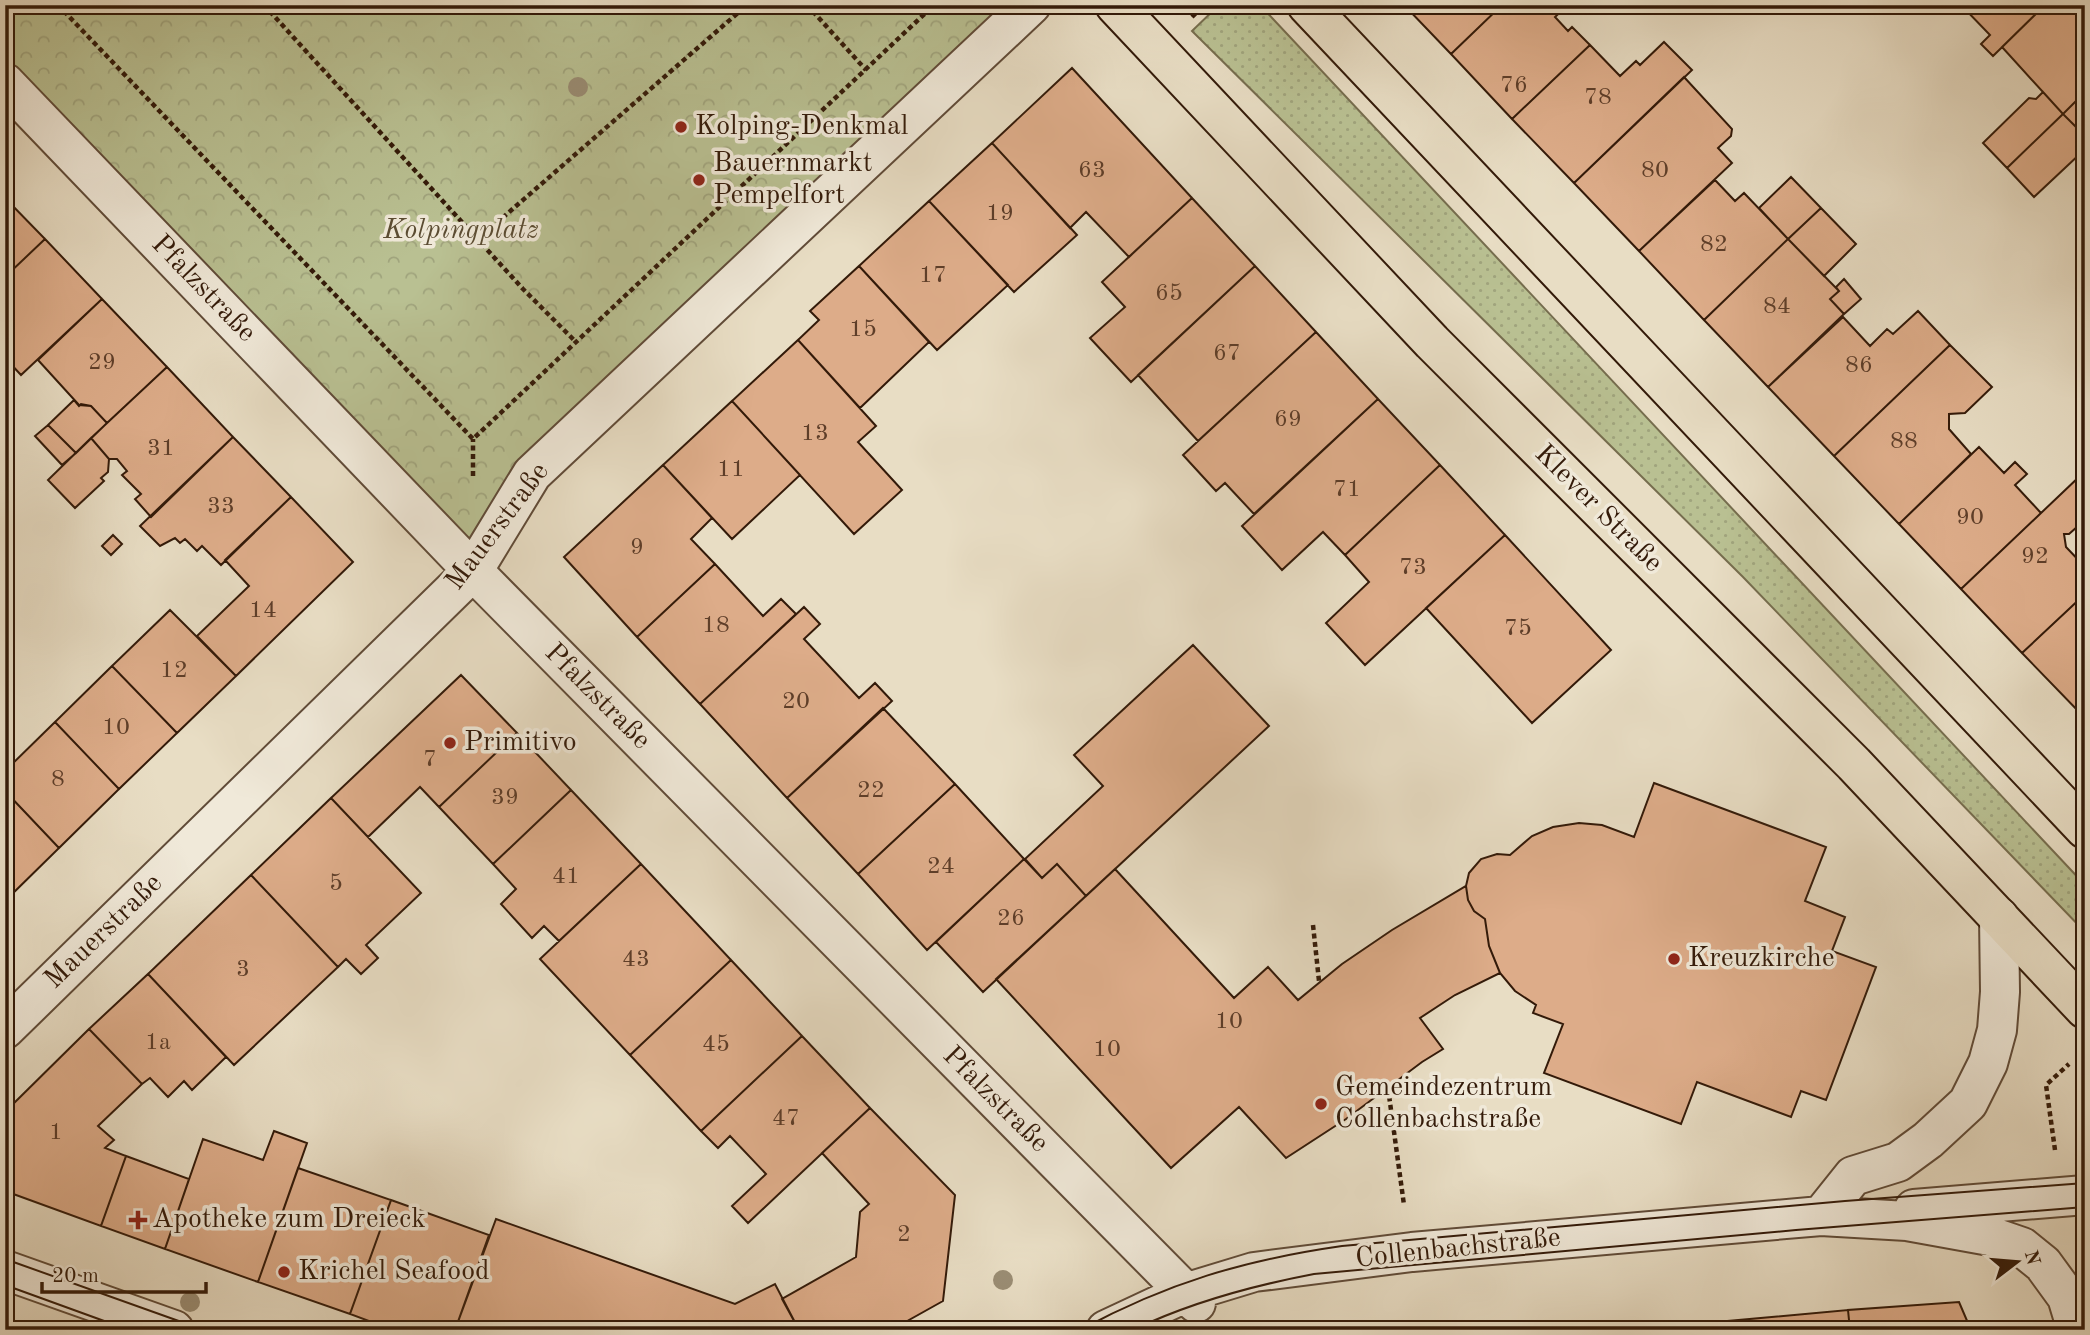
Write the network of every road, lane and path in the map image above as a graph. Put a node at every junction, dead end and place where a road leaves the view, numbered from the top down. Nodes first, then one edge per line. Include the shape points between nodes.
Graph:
1 (58, 5) edge
2 (264, 5) edge
3 (747, 5) edge
4 (807, 5) edge
5 (934, 5) edge
6 (1031, 5) edge
7 (1115, 5) edge
8 (1307, 5) edge
9 (866, 70) junction
10 (5, 83) edge
11 (477, 240) junction
12 (576, 342) junction
13 (473, 571) junction
14 (2085, 829) edge
15 (1999, 917) junction
16 (1313, 925) dead end
17 (1319, 981) dead end
18 (2085, 1009) edge
19 (5, 1029) edge
20 (2069, 1064) dead end
21 (1388, 1088) dead end
22 (2056, 1162) dead end
23 (2085, 1195) edge
24 (1821, 1216) junction
25 (1412, 1252) junction
26 (5, 1270) edge
27 (1191, 1298) junction
28 (174, 1330) edge
29 (1106, 1330) edge
30 (2077, 1330) edge

1 - 12 path via 473,439
2 - 11 path
3 - 11 path
4 - 9 path
5 - 9 path
6 - 13 street, Mauerstraße via 532,474
7 - 15 main road, Klever Straße via 1432,342 1854,764
8 - 14 main road
9 - 12 path
10 - 13 street, Pfalzstraße
11 - 12 path
13 - 19 street, Mauerstraße
13 - 27 street, Pfalzstraße
15 - 18 main road, Klever Straße
15 - 24 street via 1997,1030 1988,1063 1968,1103 1898,1162 1853,1176
16 - 17 path
20 - 22 path via 2046,1085
21 - 25 path
23 - 24 street
24 - 25 street, Collenbachstraße
24 - 30 street, Collenbachstraße via 1907,1221 1990,1236 2022,1247 2043,1264 2067,1297
25 - 27 street, Collenbachstraße via 1254,1272
26 - 28 street
27 - 29 street, Collenbachstraße

